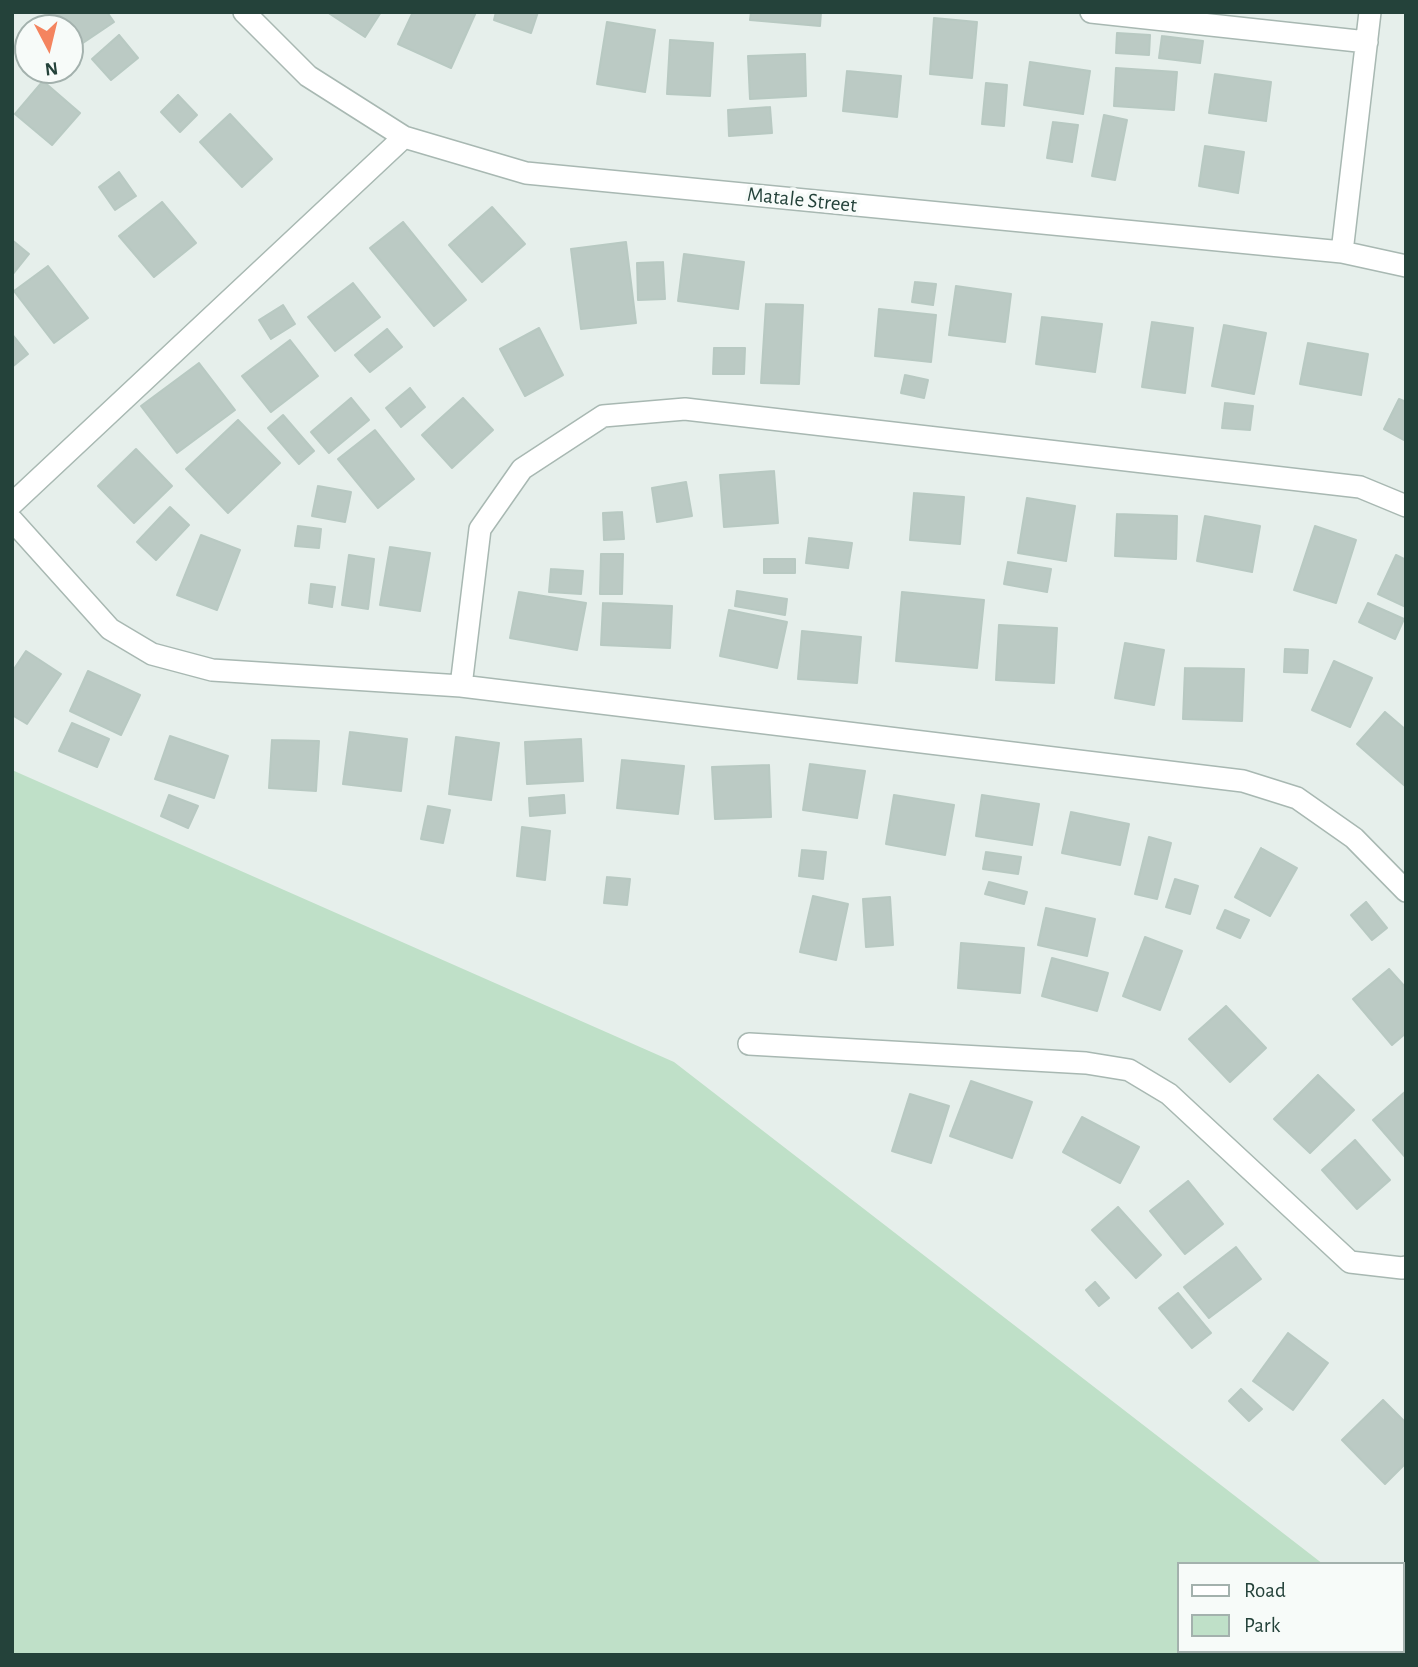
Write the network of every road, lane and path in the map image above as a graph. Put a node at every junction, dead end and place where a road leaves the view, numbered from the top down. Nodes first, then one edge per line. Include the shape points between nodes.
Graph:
1 (244, 12) edge
2 (1091, 12) edge
3 (1370, 12) edge
4 (1367, 42) junction
5 (404, 137) junction
6 (1342, 252) junction
7 (1406, 266) edge
8 (12, 504) edge
9 (1406, 506) edge
10 (12, 520) edge
11 (461, 686) junction
12 (1406, 891) edge
13 (748, 1044) dead end
14 (1406, 1266) edge

1 - 5 street, Matale Street via 308,76
2 - 4 street
3 - 4 street
4 - 6 street
5 - 6 street, Matale Street via 527,173
5 - 8 street
6 - 7 street, Matale Street
9 - 11 street via 1360,487 685,409 603,416 522,469 480,529
10 - 11 street via 110,629 152,654 212,670
11 - 12 street via 1243,781 1297,798 1354,838
13 - 14 street via 1086,1063 1129,1070 1169,1094 1350,1262

